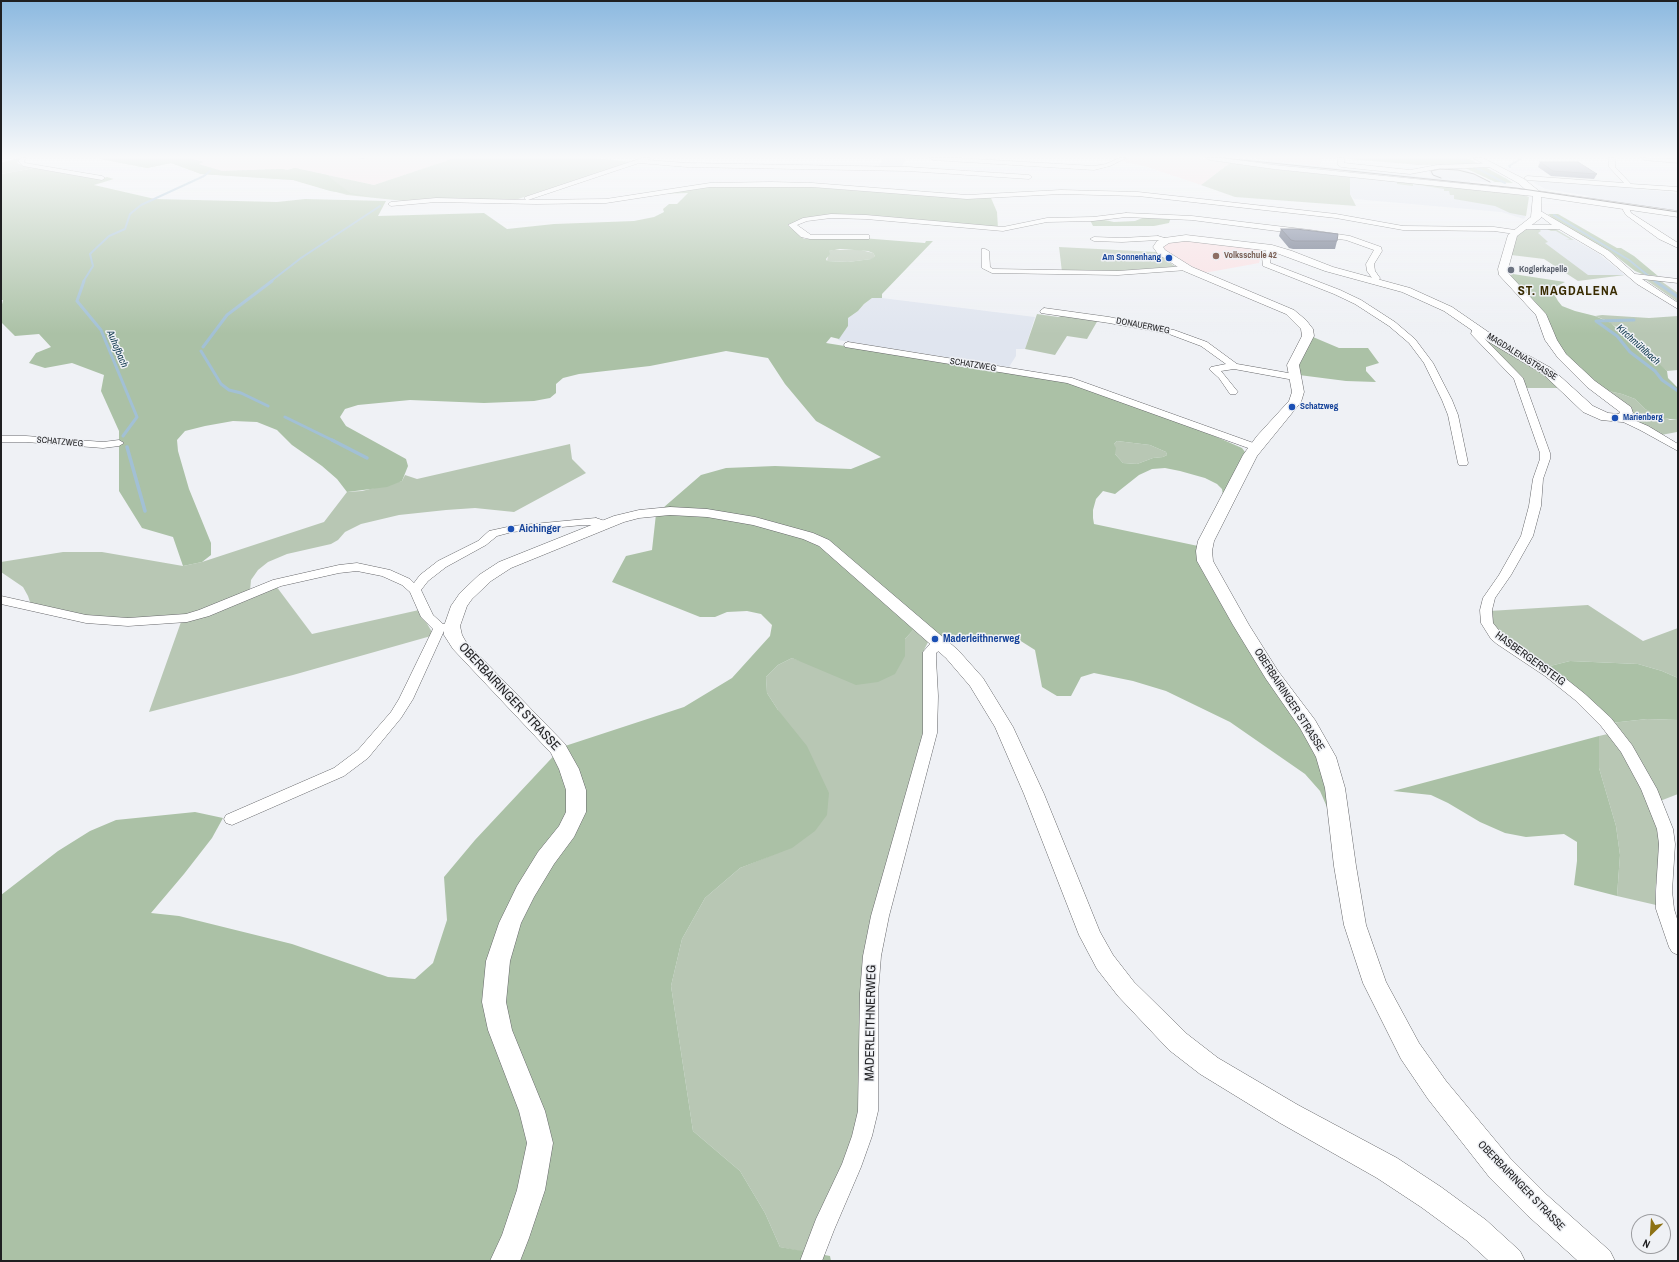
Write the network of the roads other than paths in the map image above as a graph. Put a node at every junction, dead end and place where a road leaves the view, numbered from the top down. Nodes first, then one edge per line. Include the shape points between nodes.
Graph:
1 (822, 217) edge
2 (861, 217) edge
3 (1111, 217) edge
4 (1172, 217) edge
5 (1333, 217) edge
6 (1536, 217) edge
7 (1545, 217) edge
8 (1632, 217) edge
9 (1525, 227) junction
10 (1559, 227) junction
11 (1515, 232) junction
12 (866, 237) dead end
13 (1094, 239) dead end
14 (1167, 240) junction
15 (1678, 246) edge
16 (1272, 248) junction
17 (985, 251) dead end
18 (1187, 268) junction
19 (1118, 273) junction
20 (1633, 276) junction
21 (1060, 280) dead end
22 (1375, 280) junction
23 (1678, 281) edge
24 (1678, 307) edge
25 (1044, 311) dead end
26 (1480, 331) junction
27 (848, 345) dead end
28 (1234, 366) junction
29 (1294, 377) junction
30 (1233, 392) dead end
31 (1622, 418) junction
32 (1, 439) edge
33 (119, 443) dead end
34 (1255, 447) junction
35 (1678, 448) edge
36 (1463, 462) dead end
37 (604, 524) junction
38 (415, 590) junction
39 (1, 600) edge
40 (446, 627) junction
41 (941, 644) junction
42 (232, 819) dead end
43 (1678, 947) edge
44 (505, 1261) edge
45 (811, 1261) edge
46 (1510, 1261) edge
47 (1600, 1261) edge

1 - 12 street via 805,219 792,225 810,237
2 - 3 street via 1003,229 1046,220
4 - 22 street via 1298,230 1373,246 1378,249 1370,264
5 - 11 street via 1403,228 1494,229
6 - 9 street
7 - 10 street
8 - 15 street
9 - 10 street
9 - 11 street
10 - 20 street via 1606,254
11 - 31 street, MAGDALENASTRASSE via 1503,269 1505,276 1541,314 1551,340 1562,356 1590,384 1626,410 1627,413
13 - 14 street
14 - 16 street via 1194,238
14 - 18 street, OBERBAIRINGER STRASSE via 1160,243 1159,249
16 - 22 street, MAGDALENASTRASSE via 1323,267
16 - 36 street via 1265,261 1271,268 1322,285 1358,302 1392,324 1412,341 1428,363 1447,400 1453,415
17 - 19 street via 986,268 992,271
18 - 19 street
18 - 29 street, OBERBAIRINGER STRASSE via 1281,307 1302,322 1308,336 1294,360
19 - 21 street via 1088,279
20 - 23 street
20 - 24 street
22 - 26 street, MAGDALENASTRASSE via 1434,301
25 - 28 street, DONAUERWEG via 1113,320 1171,332 1204,344
26 - 31 street, MAGDALENASTRASSE via 1547,371 1588,410 1606,417
26 - 43 street, HASBERGERSTEIG via 1475,334 1518,378 1545,453 1527,536 1505,575 1488,598 1487,623 1502,641 1580,697 1606,722 1627,748 1649,789 1665,829 1665,909
27 - 34 street, SCHATZWEG via 1069,380
28 - 29 street, DONAUERWEG
28 - 30 street, DONAUERWEG via 1214,369
29 - 34 street, OBERBAIRINGER STRASSE via 1298,392 1295,402
31 - 35 street
32 - 33 street, SCHATZWEG via 103,445
34 - 47 street, OBERBAIRINGER STRASSE via 1206,541 1205,561 1241,625 1308,725 1326,757 1335,788 1354,925 1375,983 1410,1051 1468,1130 1500,1168
37 - 38 street via 596,521 582,522 493,533 482,543 432,571
37 - 40 street via 494,571 466,596
37 - 41 street via 646,513 689,511 730,516 808,536 839,555
38 - 39 street via 406,582 386,573 357,567 339,569 276,583 187,618 128,622 86,619
38 - 40 street, OBERBAIRINGER STRASSE via 427,617
40 - 42 street via 434,636 406,699 396,715 363,754 339,772
40 - 44 street, OBERBAIRINGER STRASSE via 459,645 558,749 569,769 576,790 576,812 567,832 546,858 525,892 510,923 498,961 494,1002 500,1030 532,1111 540,1143 531,1190
41 - 45 street, MADERLEITHNERWEG via 930,652 930,734 880,916 872,956 869,992 868,1111 851,1167
41 - 46 street via 964,665 998,716 1034,794 1090,936 1105,962 1126,989 1178,1042 1209,1066 1387,1168 1476,1230

